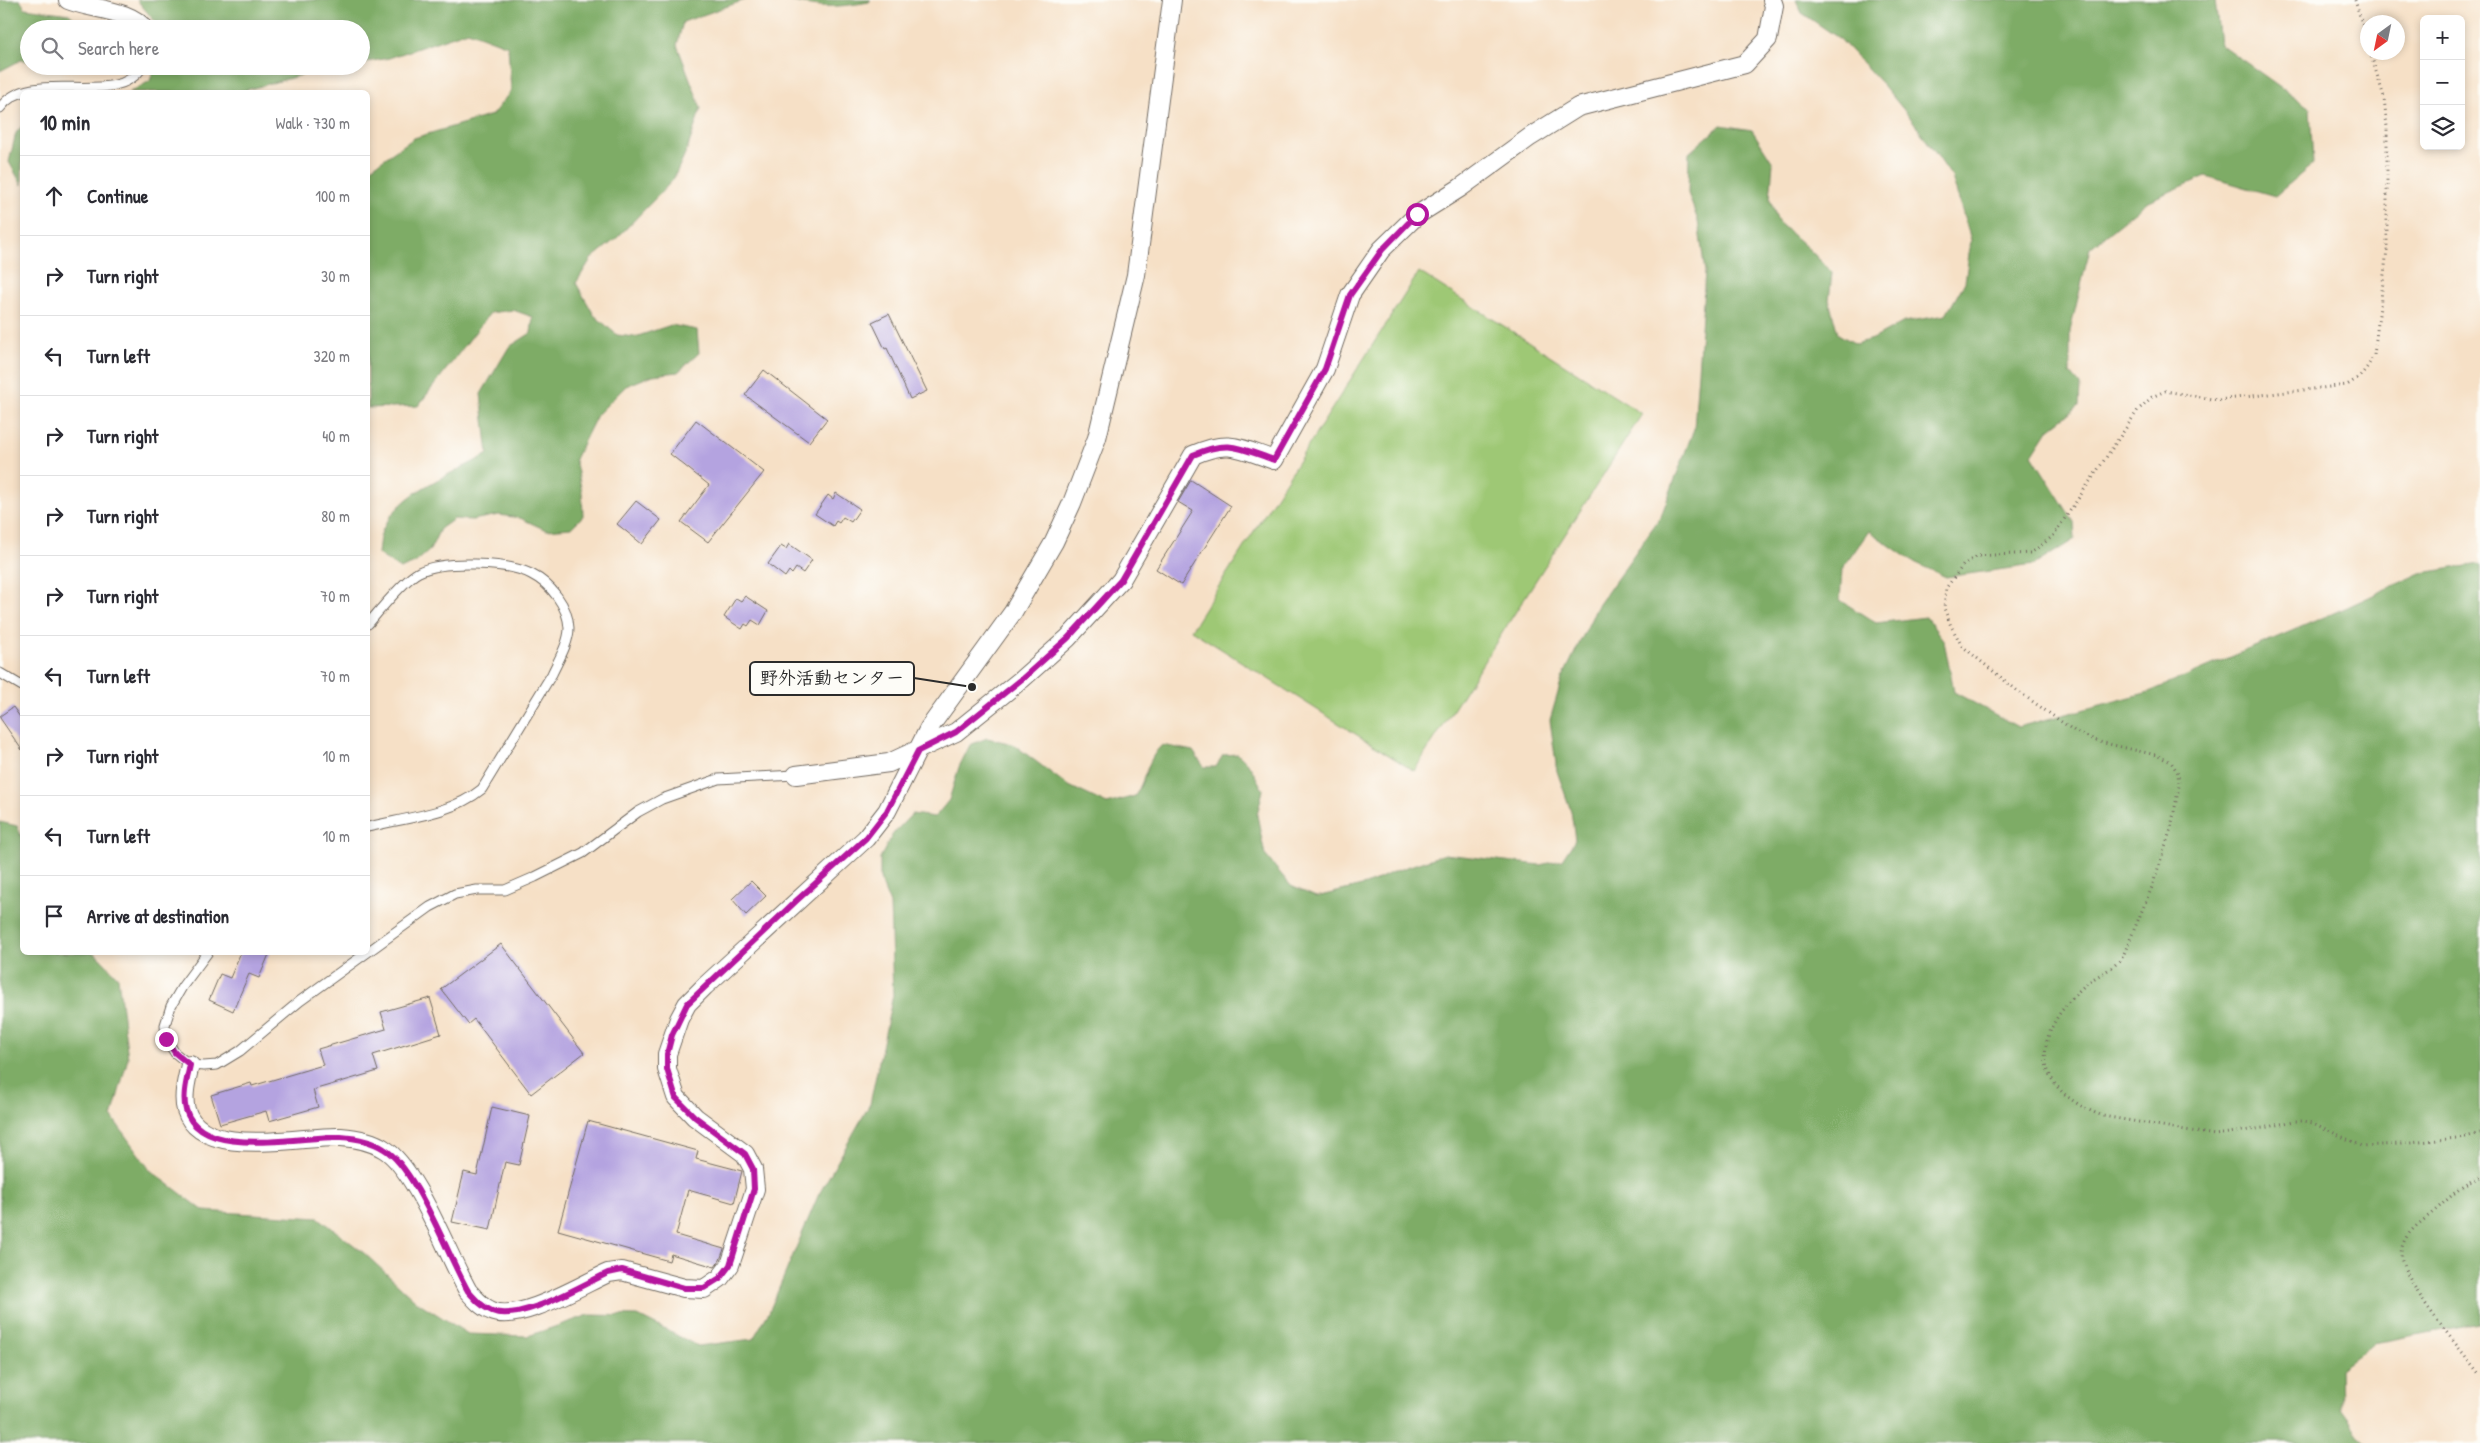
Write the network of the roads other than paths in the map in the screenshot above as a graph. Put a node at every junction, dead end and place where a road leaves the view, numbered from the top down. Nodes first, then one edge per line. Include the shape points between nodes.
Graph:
1 (68, 0) edge
2 (1172, 0) edge
3 (1772, 0) edge
4 (134, 20) edge
5 (138, 75) edge
6 (34, 90) edge
7 (20, 93) edge
8 (0, 108) edge
9 (370, 622) edge
10 (0, 673) edge
11 (20, 685) edge
12 (918, 751) junction
13 (796, 775) joint
14 (370, 827) edge
15 (370, 950) edge
16 (206, 955) edge
17 (364, 955) edge
18 (190, 1065) junction

1 - 4 street
2 - 12 street via 1136,275 1098,438 1050,550 1013,612 929,728
3 - 12 street via 1774,6 1768,39 1745,64 1578,107 1417,214 1382,250 1350,295 1325,369 1274,460 1236,447 1214,446 1193,455 1121,580 1068,638 956,732
5 - 6 lane via 114,86
7 - 8 lane via 6,100
9 - 14 lane via 418,572 475,563 531,573 551,589 565,609 569,630 552,674 482,789 455,806
10 - 11 lane
12 - 13 street via 889,763
12 - 18 street via 887,811 866,838 687,1004 672,1035 667,1069 676,1098 695,1117 745,1154 753,1169 754,1189 730,1265 720,1278 704,1288 684,1288 622,1270 608,1273 529,1309 510,1314 493,1312 468,1291 413,1181 400,1162 384,1148 363,1140 339,1137 274,1143 226,1139 206,1132 191,1121 186,1108 185,1088
13 - 15 lane via 718,780 662,800 638,812 583,853 535,877 506,890 455,894 430,907
16 - 18 lane via 182,987 165,1025 166,1039 175,1053
17 - 18 lane via 300,1001 240,1051 217,1065

